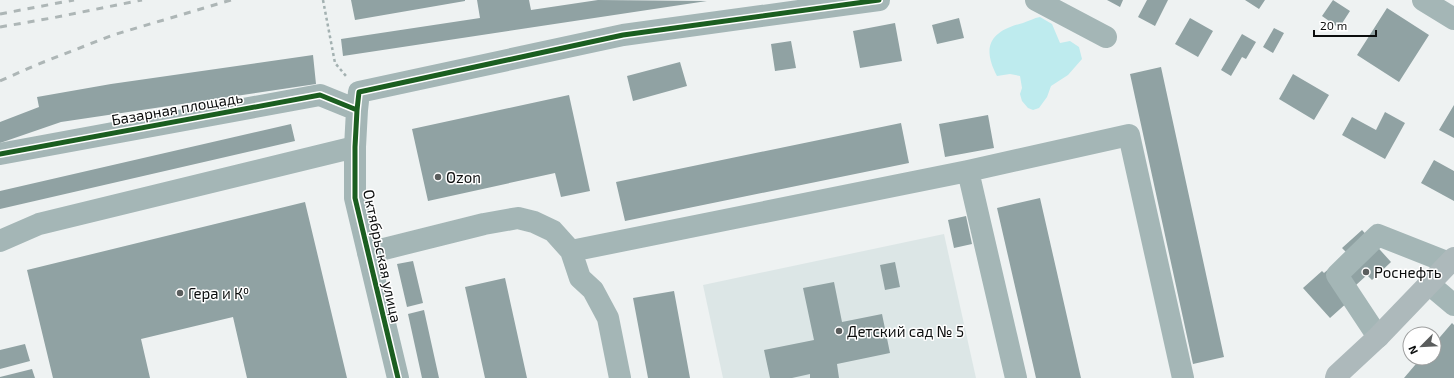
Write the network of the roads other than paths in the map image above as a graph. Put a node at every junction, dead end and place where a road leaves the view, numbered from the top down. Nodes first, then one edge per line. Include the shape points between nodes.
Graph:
1 (880, 0) edge
2 (1036, 0) edge
3 (1423, 0) edge
4 (1454, 19) edge
5 (1106, 37) dead end
6 (357, 110) junction
7 (355, 147) junction
8 (0, 154) edge
9 (968, 171) junction
10 (0, 241) edge
11 (571, 251) junction
12 (368, 253) junction
13 (1452, 261) edge
14 (1429, 284) junction
15 (1454, 305) edge
16 (1378, 337) junction
17 (1332, 377) edge
18 (398, 378) edge
19 (620, 378) edge
20 (1016, 378) edge
21 (1183, 378) edge

1 - 6 street, Октябрьская улица via 623,35 359,92
2 - 5 street
3 - 4 street
6 - 7 street, Октябрьская улица
6 - 8 street, Базарная площадь via 320,95
7 - 10 street via 39,224
7 - 12 street, Октябрьская улица via 355,198
9 - 11 street
9 - 20 street
9 - 21 street via 1129,136
11 - 12 street via 553,231 518,218
11 - 19 street via 580,278 593,290 608,318
12 - 18 street, Октябрьская улица
13 - 14 main road
13 - 16 street via 1378,235 1337,275
14 - 15 street
14 - 16 main road
16 - 17 main road

